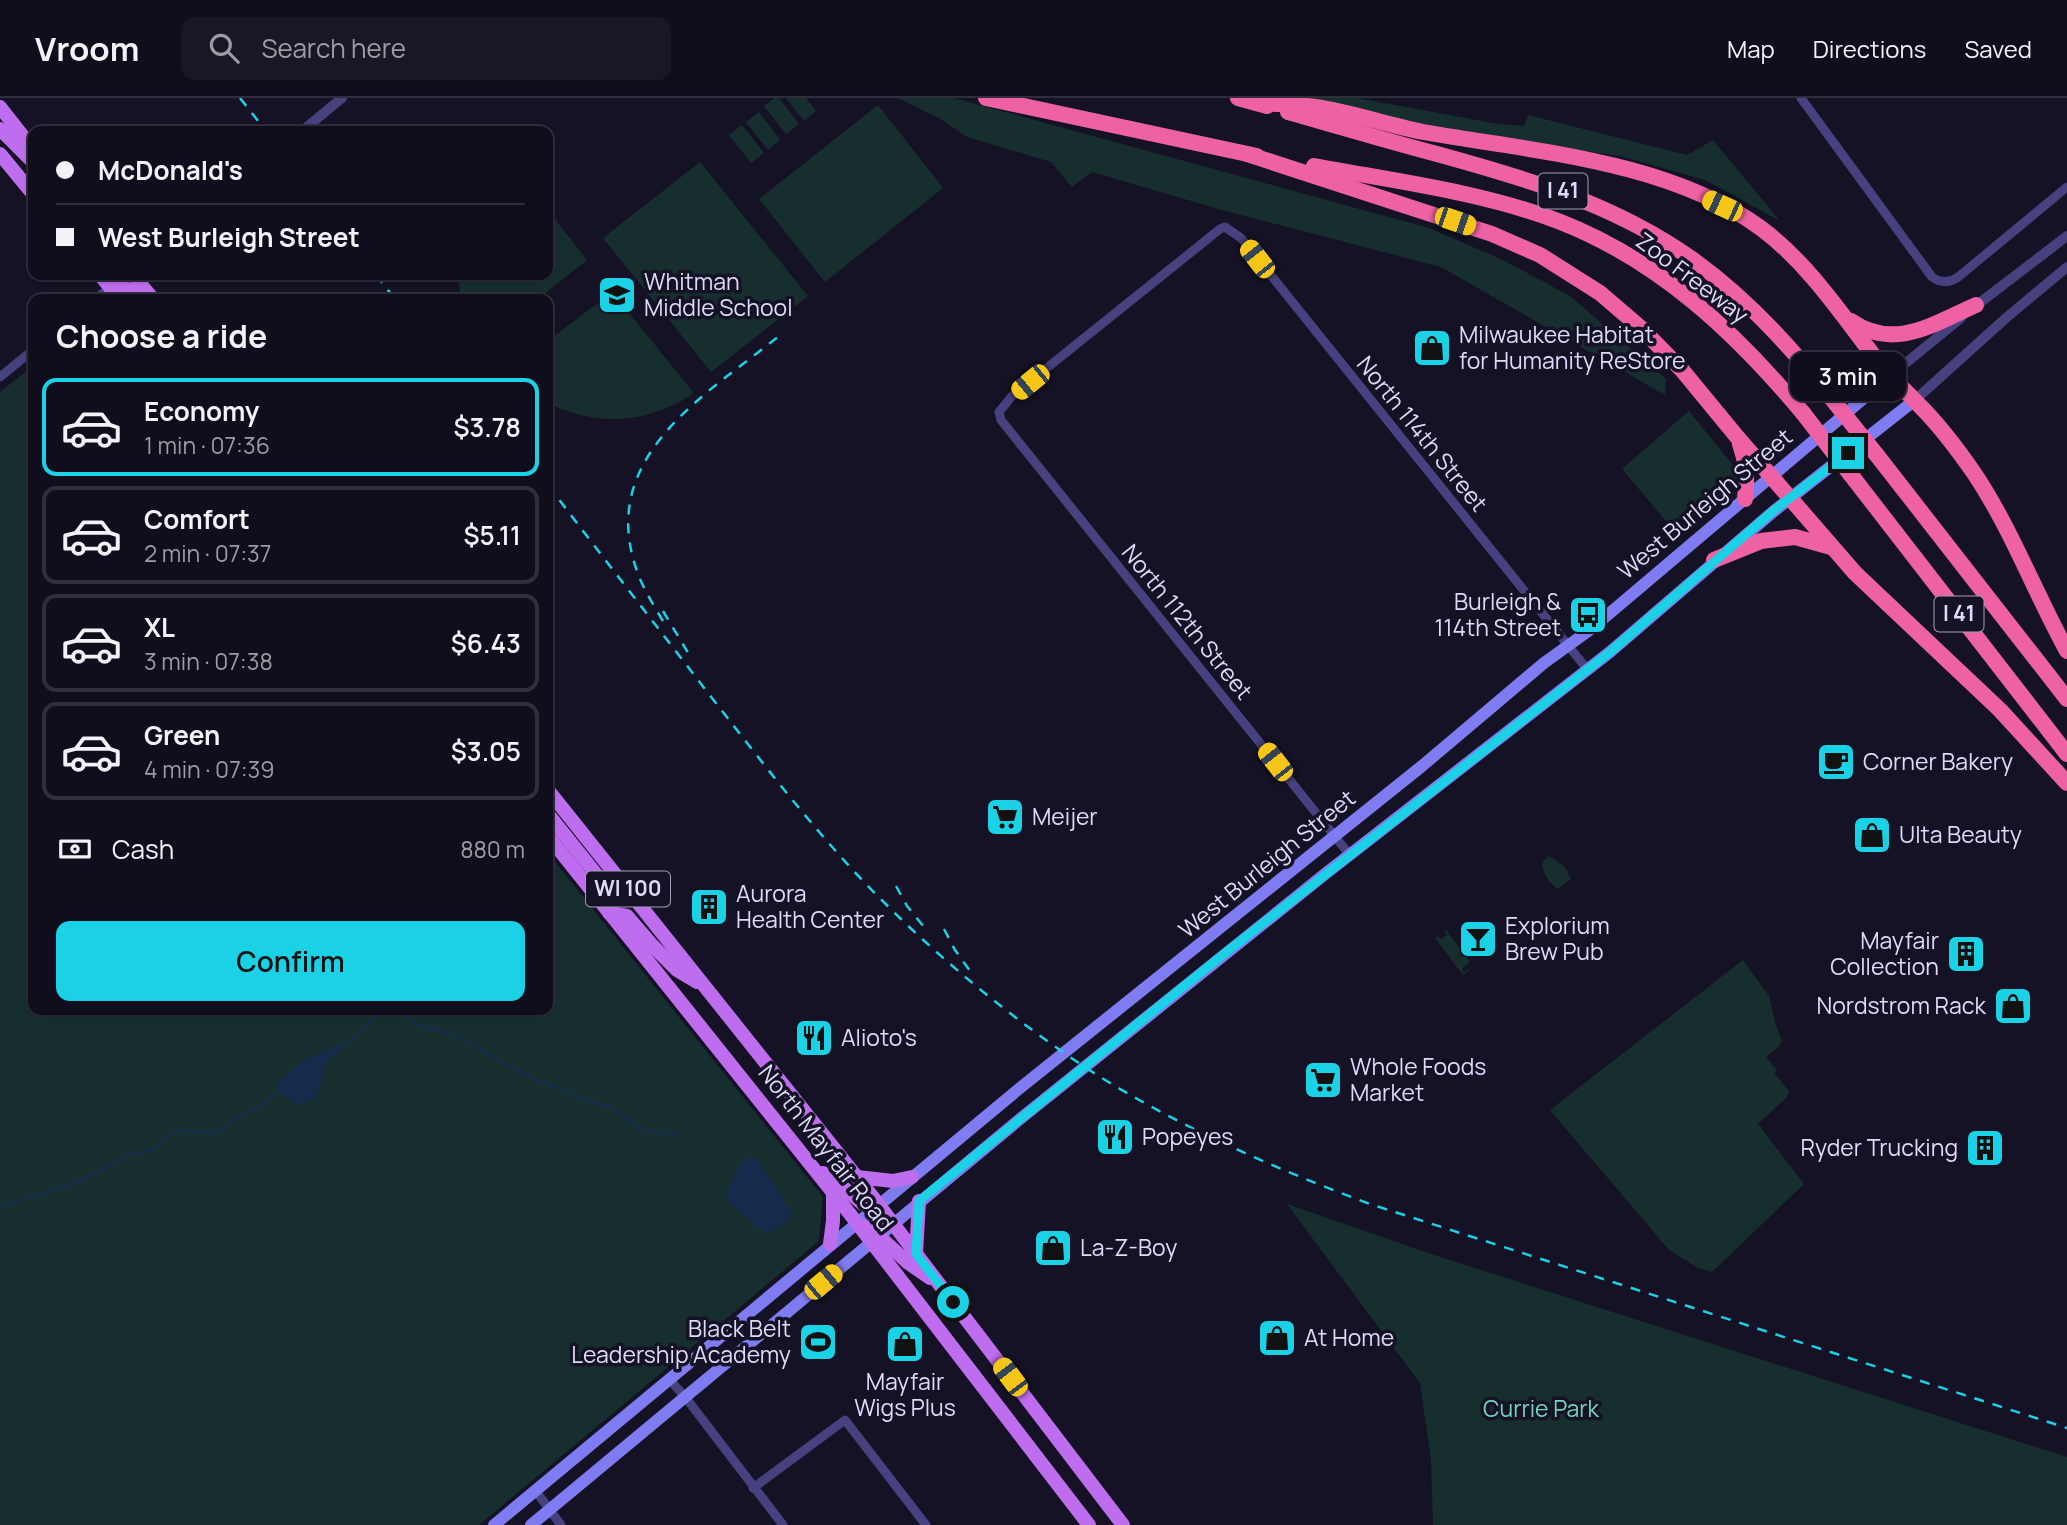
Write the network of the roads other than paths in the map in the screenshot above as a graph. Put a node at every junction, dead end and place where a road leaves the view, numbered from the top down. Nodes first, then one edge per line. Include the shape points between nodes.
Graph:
1 (342, 98) edge
2 (986, 98) edge
3 (1237, 98) edge
4 (1801, 98) edge
5 (1257, 103) junction
6 (0, 107) edge
7 (308, 126) edge
8 (0, 129) edge
9 (28, 143) edge
10 (0, 152) edge
11 (1247, 154) junction
12 (28, 157) edge
13 (28, 174) edge
14 (2067, 187) edge
15 (28, 188) edge
16 (1225, 227) joint
17 (2067, 236) edge
18 (2067, 267) edge
19 (138, 280) edge
20 (115, 293) edge
21 (132, 294) edge
22 (149, 294) edge
23 (1976, 305) junction
24 (1843, 315) junction
25 (28, 354) edge
26 (1890, 376) junction
27 (0, 377) edge
28 (1915, 400) junction
29 (1738, 438) junction
30 (1771, 475) junction
31 (1790, 498) junction
32 (1745, 499) junction
33 (1831, 547) junction
34 (1714, 560) junction
35 (1569, 645) junction
36 (2067, 651) edge
37 (1587, 669) junction
38 (2067, 699) edge
39 (2067, 754) edge
40 (2067, 783) edge
41 (553, 796) edge
42 (553, 820) edge
43 (1335, 836) junction
44 (553, 842) edge
45 (1349, 854) junction
46 (633, 896) junction
47 (609, 913) junction
48 (707, 989) junction
49 (810, 1164) junction
50 (856, 1177) junction
51 (912, 1177) junction
52 (833, 1193) junction
53 (919, 1201) junction
54 (874, 1208) junction
55 (856, 1222) junction
56 (892, 1223) junction
57 (874, 1238) junction
58 (830, 1244) junction
59 (916, 1254) junction
60 (940, 1285) junction
61 (669, 1379) junction
62 (686, 1398) junction
63 (753, 1488) junction
64 (535, 1490) junction
65 (549, 1510) junction
66 (494, 1525) edge
67 (531, 1525) edge
68 (561, 1525) edge
69 (783, 1525) edge
70 (926, 1525) edge
71 (1089, 1525) edge
72 (1124, 1525) edge

1 - 7 street
2 - 11 highway, Zoo Freeway / I 41
3 - 5 highway, Zoo Freeway / I 41
4 - 14 street via 1939,281 1957,278
5 - 24 highway via 1315,107 1422,132 1536,149 1669,183 1762,229
5 - 38 highway, Zoo Freeway / I 41, bridge via 1560,190 1624,218 1691,259 1776,331
6 - 9 main road
8 - 12 main road
10 - 13 main road
10 - 15 main road
11 - 29 highway via 1472,227 1550,261 1600,293 1651,338
11 - 39 highway, Zoo Freeway / I 41, bridge via 1437,189 1560,222 1635,260 1706,311 1762,364 1803,413
16 - 35 street, North 114th Street via 1241,238
16 - 43 street, North 112th Street via 1022,388 999,412
17 - 23 street, West Burleigh Street
18 - 28 street, West Burleigh Street
19 - 22 main road
20 - 21 main road via 127,289
23 - 24 highway via 1911,333 1892,336 1861,328
23 - 26 street, West Burleigh Street
24 - 26 highway
25 - 27 street
26 - 28 highway
26 - 30 main road, West Burleigh Street
28 - 31 main road, West Burleigh Street
28 - 36 highway via 1978,480
29 - 30 highway
29 - 32 highway via 1746,460
30 - 31 highway
30 - 32 main road, West Burleigh Street
31 - 33 highway
31 - 34 main road, West Burleigh Street
32 - 35 main road, West Burleigh Street
33 - 34 highway via 1795,537 1761,541
33 - 40 highway via 2000,710
34 - 37 main road, West Burleigh Street
35 - 37 street, North 114th Street
35 - 43 main road, West Burleigh Street
37 - 45 main road, West Burleigh Street
41 - 46 main road, North Mayfair Road / WI 100
42 - 46 main road via 608,889
43 - 45 street, North 112th Street
43 - 51 main road, West Burleigh Street
44 - 47 main road, North Mayfair Road / WI 100
45 - 53 main road, West Burleigh Street
46 - 48 main road, North Mayfair Road / WI 100
47 - 48 main road via 627,916 677,970
47 - 49 main road, North Mayfair Road / WI 100
48 - 50 main road, North Mayfair Road / WI 100
49 - 52 main road, North Mayfair Road / WI 100
49 - 54 main road
50 - 51 main road via 893,1181
50 - 54 main road, North Mayfair Road / WI 100
51 - 54 main road, West Burleigh Street
52 - 55 main road, North Mayfair Road / WI 100
52 - 58 main road
53 - 56 main road, West Burleigh Street
53 - 59 main road
54 - 55 main road, West Burleigh Street
54 - 56 main road via 879,1218
55 - 57 main road
55 - 58 main road, West Burleigh Street
56 - 57 main road, West Burleigh Street
56 - 59 main road, North Mayfair Road
57 - 60 main road
57 - 62 main road, West Burleigh Street
57 - 71 main road, North Mayfair Road
58 - 61 main road, West Burleigh Street
59 - 60 main road, North Mayfair Road
60 - 72 main road, North Mayfair Road
61 - 62 street
61 - 64 main road, West Burleigh Street
62 - 63 street
62 - 65 main road, West Burleigh Street
63 - 69 street
63 - 70 street via 845,1420
64 - 65 street
64 - 66 main road, West Burleigh Street
65 - 67 main road, West Burleigh Street
65 - 68 street

